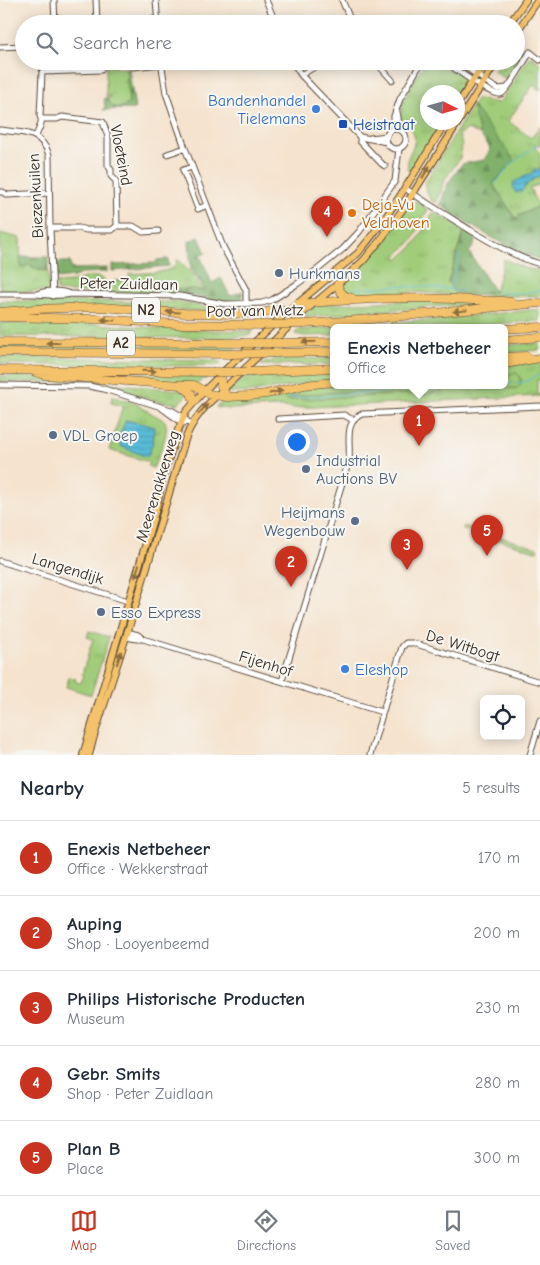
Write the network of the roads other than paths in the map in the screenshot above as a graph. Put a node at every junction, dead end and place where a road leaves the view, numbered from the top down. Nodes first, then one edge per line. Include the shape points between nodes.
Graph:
1 (54, 0) edge
2 (96, 0) edge
3 (156, 0) edge
4 (266, 0) edge
5 (342, 0) edge
6 (526, 0) edge
7 (538, 0) edge
8 (55, 15) edge
9 (97, 15) edge
10 (157, 15) edge
11 (272, 15) edge
12 (348, 15) edge
13 (515, 15) edge
14 (525, 20) edge
15 (15, 46) edge
16 (0, 47) edge
17 (525, 60) edge
18 (540, 60) edge
19 (101, 70) edge
20 (163, 70) edge
21 (298, 70) edge
22 (309, 70) edge
23 (383, 70) edge
24 (417, 70) edge
25 (460, 70) edge
26 (466, 70) edge
27 (479, 70) edge
28 (491, 70) edge
29 (518, 70) edge
30 (35, 72) dead end
31 (42, 72) junction
32 (53, 72) joint
33 (301, 75) junction
34 (474, 78) junction
35 (392, 80) dead end
36 (482, 83) junction
37 (465, 93) edge
38 (42, 118) junction
39 (0, 130) edge
40 (396, 130) junction
41 (441, 130) edge
42 (36, 136) junction
43 (387, 136) junction
44 (363, 138) junction
45 (387, 142) junction
46 (185, 148) junction
47 (397, 149) junction
48 (167, 154) dead end
49 (192, 166) junction
50 (386, 166) dead end
51 (404, 188) junction
52 (0, 192) edge
53 (49, 192) junction
54 (413, 194) junction
55 (207, 205) junction
56 (117, 226) junction
57 (50, 228) junction
58 (158, 232) dead end
59 (540, 264) edge
60 (338, 284) junction
61 (0, 294) edge
62 (53, 294) junction
63 (359, 300) junction
64 (315, 303) junction
65 (540, 303) edge
66 (246, 304) junction
67 (526, 304) junction
68 (294, 307) junction
69 (0, 312) edge
70 (0, 317) edge
71 (295, 322) junction
72 (540, 327) edge
73 (508, 330) edge
74 (540, 337) edge
75 (508, 340) edge
76 (0, 342) edge
77 (330, 342) edge
78 (0, 352) edge
79 (330, 352) edge
80 (508, 357) edge
81 (540, 357) edge
82 (508, 363) edge
83 (330, 368) edge
84 (0, 370) edge
85 (30, 370) junction
86 (221, 374) junction
87 (330, 382) edge
88 (0, 385) edge
89 (181, 385) junction
90 (204, 391) junction
91 (222, 394) junction
92 (194, 402) junction
93 (540, 406) edge
94 (278, 419) dead end
95 (182, 420) junction
96 (353, 420) junction
97 (191, 425) junction
98 (0, 561) edge
99 (128, 601) junction
100 (126, 634) junction
101 (282, 681) junction
102 (540, 682) edge
103 (382, 712) junction
104 (540, 722) edge
105 (83, 755) edge
106 (90, 755) edge
107 (370, 755) edge
108 (530, 755) edge

1 - 8 street
2 - 9 street
3 - 10 street
4 - 11 street
5 - 12 street
6 - 13 main road
7 - 14 main road
15 - 16 street
17 - 18 street via 530,52
19 - 32 street
20 - 46 street via 166,93
21 - 33 street
22 - 33 street
23 - 35 street
24 - 40 street via 394,116
25 - 34 street
26 - 34 street
27 - 34 main road
28 - 36 main road, Meerenakkerweg
29 - 36 street via 503,92 496,94
30 - 31 street
31 - 32 street
31 - 38 street
33 - 44 street
34 - 36 street
34 - 37 main road
54 -> 36 main road, Meerenakkerweg
38 - 42 street
38 - 56 street, Vloeteind via 103,122 108,137 108,165 112,170 111,176 116,180
39 - 42 street, Biezenkuilen
40 - 43 street
40 - 47 street via 404,133 406,139 404,145
41 - 51 main road, Meerenakkerweg
42 - 53 street, Biezenkuilen via 49,155
43 - 44 street
43 - 45 street
44 - 45 street
44 - 50 street via 360,140 362,143
45 - 47 street via 391,148
46 - 48 street
46 - 49 street
47 - 66 street, Peter Zuidlaan via 393,186 343,249 277,297 262,303
49 - 55 street
49 - 55 street via 183,170 198,209
51 - 54 street
51 - 68 main road, Meerenakkerweg via 358,253
52 - 53 street via 7,195
53 - 57 street, Biezenkuilen
54 - 59 street via 509,252
54 - 60 main road, Meerenakkerweg via 382,238
55 - 66 street via 223,247 246,290
56 - 57 street via 112,230
56 - 58 street
57 - 62 street, Biezenkuilen
60 - 63 highway via 342,294
60 - 64 main road, Meerenakkerweg
61 - 62 street, Peter Zuidlaan
62 - 66 street, Peter Zuidlaan via 180,296 216,303
63 - 64 highway, N2
63 - 67 highway, N2 via 442,298
64 - 68 highway
64 - 71 main road, Meerenakkerweg
65 - 67 highway, Poot van Metz / N2
67 -> 70 highway, Poot van Metz / N2, bridge via 304,324 177,324
68 -> 69 highway, N2 via 230,314 101,307
68 - 71 highway
68 - 86 main road, Meerenakkerweg
71 - 91 main road, Meerenakkerweg
72 - 73 highway
74 - 75 highway
77 -> 76 highway, Poot van Metz / A2, bridge
78 - 79 highway, A2, bridge
80 - 81 highway
81 - 82 highway
85 -> 83 highway, bridge via 253,372
84 - 85 highway
85 - 89 highway via 44,375
86 - 90 main road, Meerenakkerweg
86 - 91 highway
91 -> 87 highway via 257,395
88 - 95 street via 89,386 172,410
89 - 90 highway via 194,385
89 - 92 highway via 191,392
90 - 91 highway
90 - 92 main road, Meerenakkerweg
97 -> 91 main road, Meerenakkerweg via 201,411
92 - 95 main road, Meerenakkerweg
93 - 96 street via 362,414
94 - 96 street via 344,415
95 - 97 street
95 -> 99 main road, Meerenakkerweg
96 - 101 street via 349,428 349,460
97 - 100 main road, Meerenakkerweg
98 - 99 street, Langendijk
99 - 105 main road, Meerenakkerweg
100 - 101 street, Fijenhof via 137,640
106 -> 100 main road, Meerenakkerweg
101 - 103 street, Fijenhof
102 - 103 street, De Witbogt via 413,642 406,643 402,646
103 - 107 street, De Witbogt
104 - 108 street

